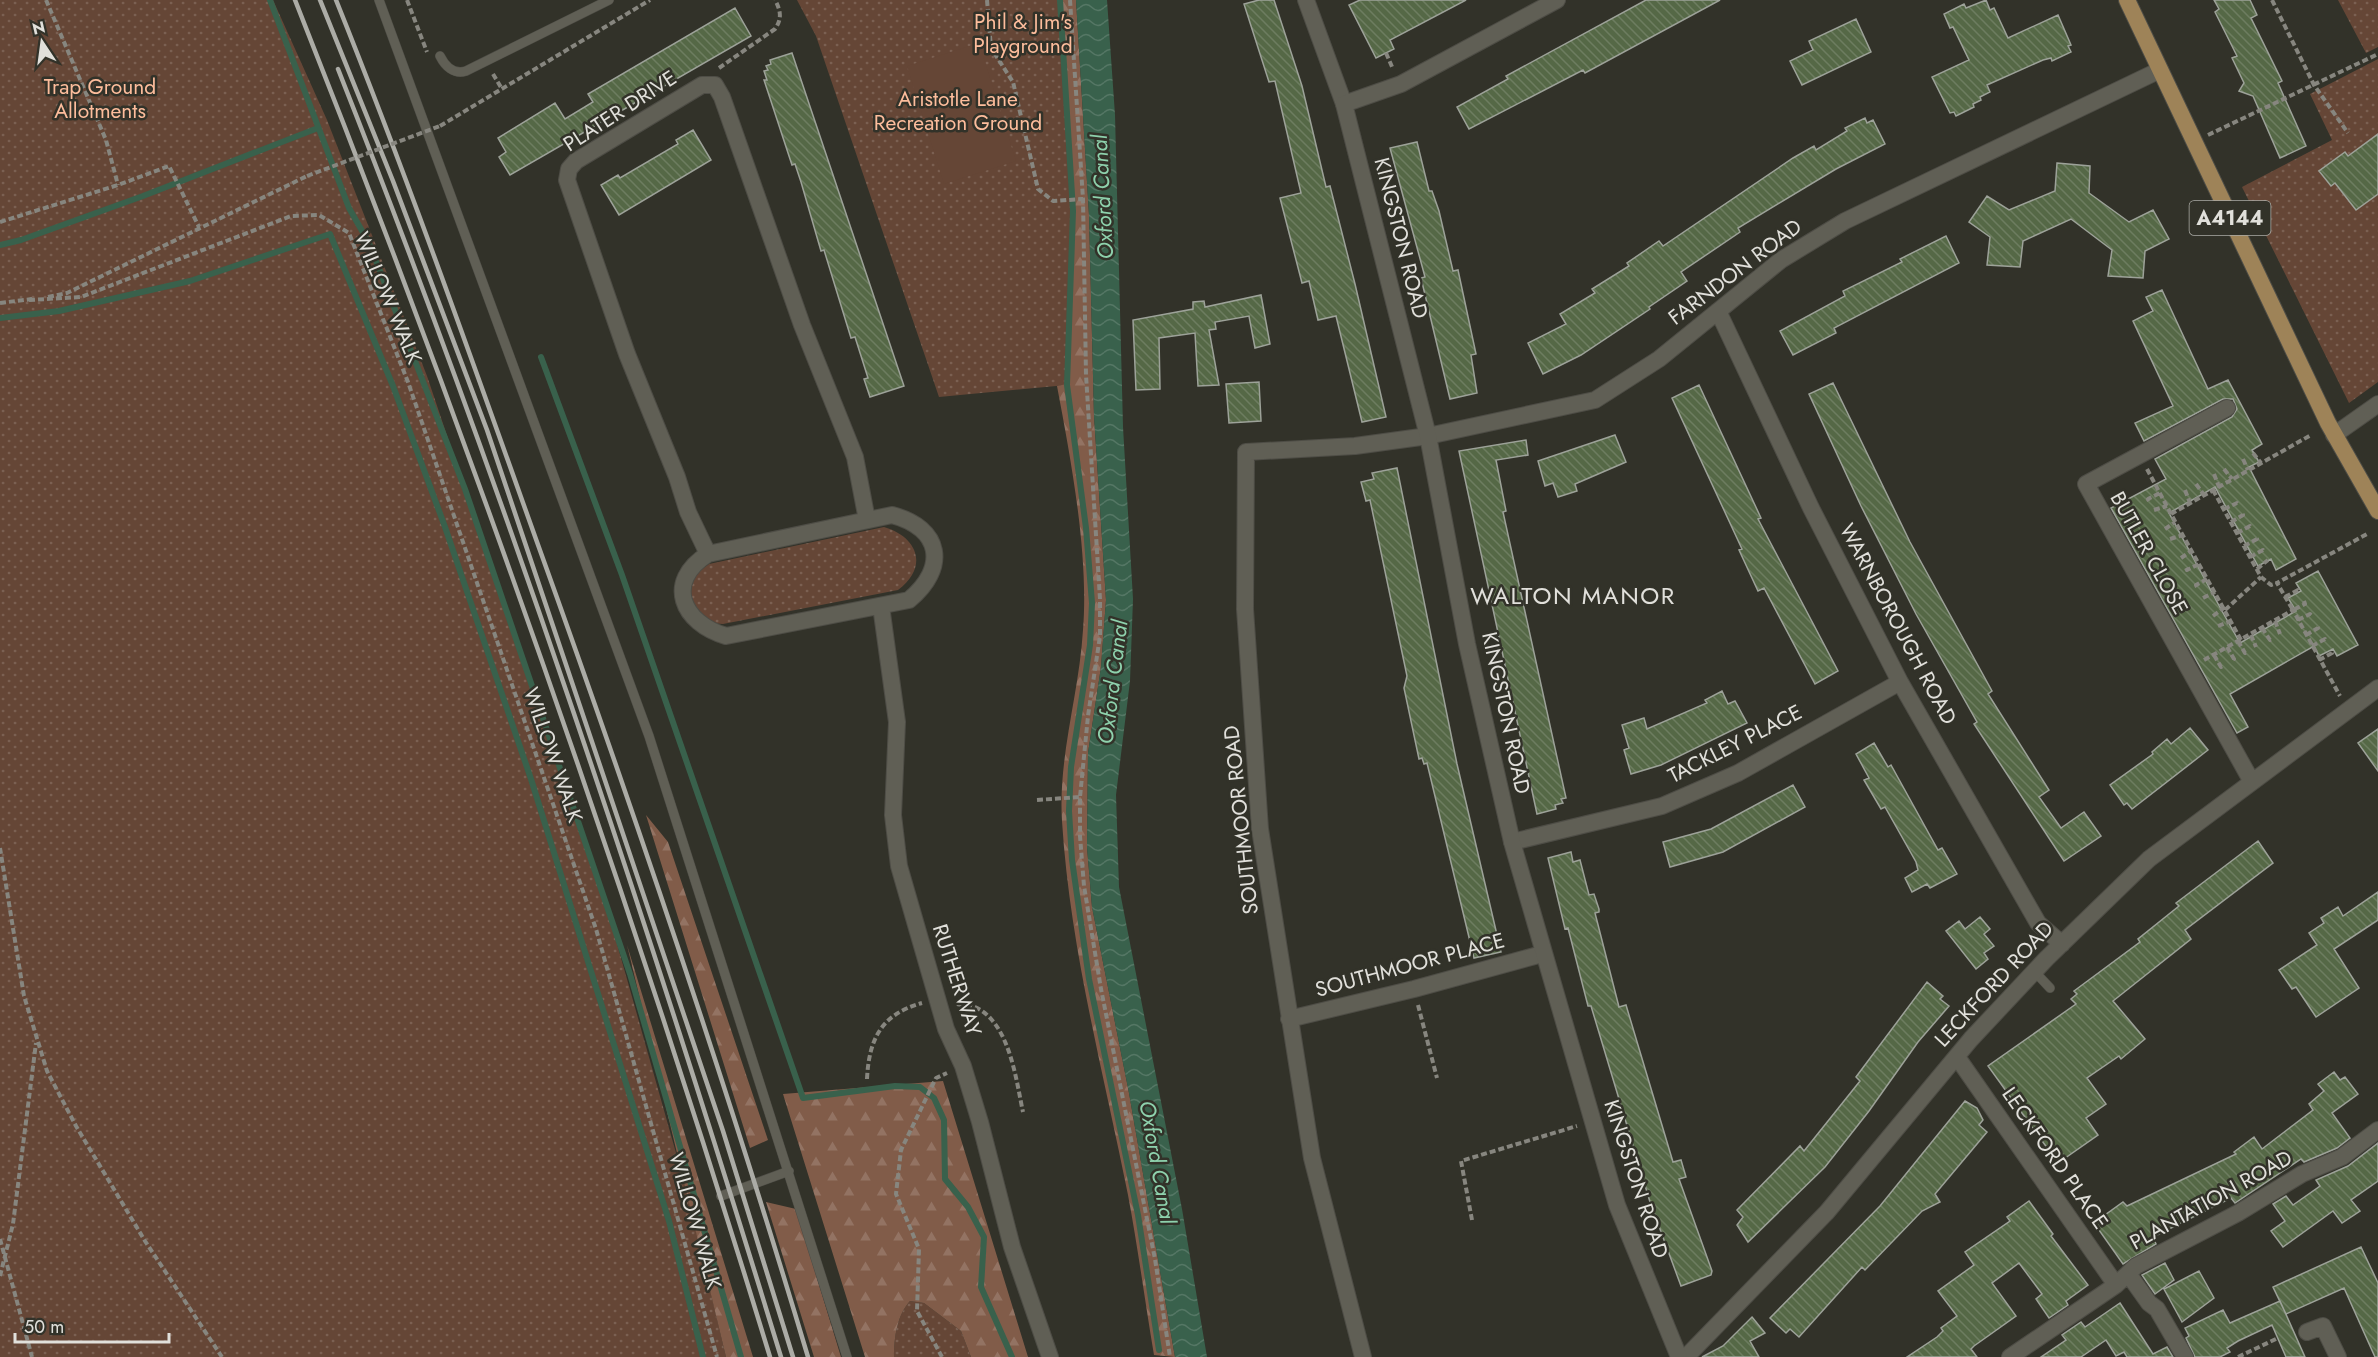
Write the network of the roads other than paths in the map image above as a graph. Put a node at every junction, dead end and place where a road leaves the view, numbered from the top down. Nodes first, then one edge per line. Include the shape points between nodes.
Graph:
1 (379, 0) edge
2 (609, 0) edge
3 (1306, 0) edge
4 (1557, 0) edge
5 (2127, 0) edge
6 (440, 56) road end
7 (2160, 70) junction
8 (1344, 104) junction
9 (1718, 311) junction
10 (2378, 404) edge
11 (2227, 408) dead end
12 (2334, 435) junction
13 (1428, 436) junction
14 (2378, 511) edge
15 (867, 520) junction
16 (708, 554) junction
17 (880, 606) junction
18 (1900, 682) junction
19 (2378, 688) edge
20 (2252, 782) junction
21 (1512, 842) junction
22 (2062, 944) junction
23 (1542, 954) junction
24 (2035, 972) junction
25 (2050, 987) dead end
26 (1289, 1019) junction
27 (1957, 1056) junction
28 (2378, 1130) edge
29 (789, 1171) junction
30 (721, 1196) dead end
31 (2122, 1280) junction
32 (2307, 1332) dead end
33 (847, 1357) edge
34 (1050, 1357) edge
35 (1363, 1357) edge
36 (1679, 1357) edge
37 (1686, 1357) edge
38 (2010, 1357) edge
39 (2184, 1357) edge
40 (2338, 1357) edge

1 - 29 lane via 649,735
2 - 6 lane via 466,71 456,72
3 - 8 street, KINGSTON ROAD
4 - 8 street via 1401,84
5 - 7 main road, A4144
7 - 9 street, FARNDON ROAD via 1845,221 1781,260
7 - 12 main road, A4144
8 - 13 street, KINGSTON ROAD
9 - 13 street, FARNDON ROAD via 1659,359 1595,400
9 - 18 street, WARNBOROUGH ROAD via 1811,508
10 - 12 street
11 - 20 street, BUTLER CLOSE via 2086,484
12 - 14 main road, A4144
13 - 21 street, KINGSTON ROAD via 1467,644
13 - 26 street, SOUTHMOOR ROAD via 1355,446 1246,452 1245,609 1260,830
15 - 16 street
15 - 16 street, PLATER DRIVE via 855,457 802,325 722,97 715,85 702,85 576,161 567,180 627,354
15 - 17 street via 892,514 911,519 930,536 935,563 925,587 909,600
16 - 17 street via 695,562 686,577 684,598 691,617 707,630 726,636
17 - 34 street, RUTHERWAY via 897,722 893,814 900,866 942,1015 963,1066 1012,1246
18 - 21 street, TACKLEY PLACE via 1738,773 1662,806
18 - 22 street, WARNBOROUGH ROAD via 2038,923
19 - 20 street, LECKFORD ROAD
20 - 22 street, LECKFORD ROAD via 2149,859
21 - 23 street, KINGSTON ROAD
22 - 24 street, LECKFORD ROAD
23 - 26 street, SOUTHMOOR PLACE
23 - 36 street, KINGSTON ROAD via 1617,1205
24 - 25 lane
24 - 27 street, LECKFORD ROAD
26 - 35 street, SOUTHMOOR ROAD via 1312,1158
27 - 31 street, LECKFORD PLACE
27 - 37 street, LECKFORD ROAD via 1827,1212
28 - 31 street, PLANTATION ROAD via 2342,1157 2302,1174 2238,1213 2136,1266
29 - 30 lane
29 - 33 lane
31 - 38 street, PLANTATION ROAD
31 - 39 street, LECKFORD PLACE via 2157,1309
32 - 40 street via 2323,1326

